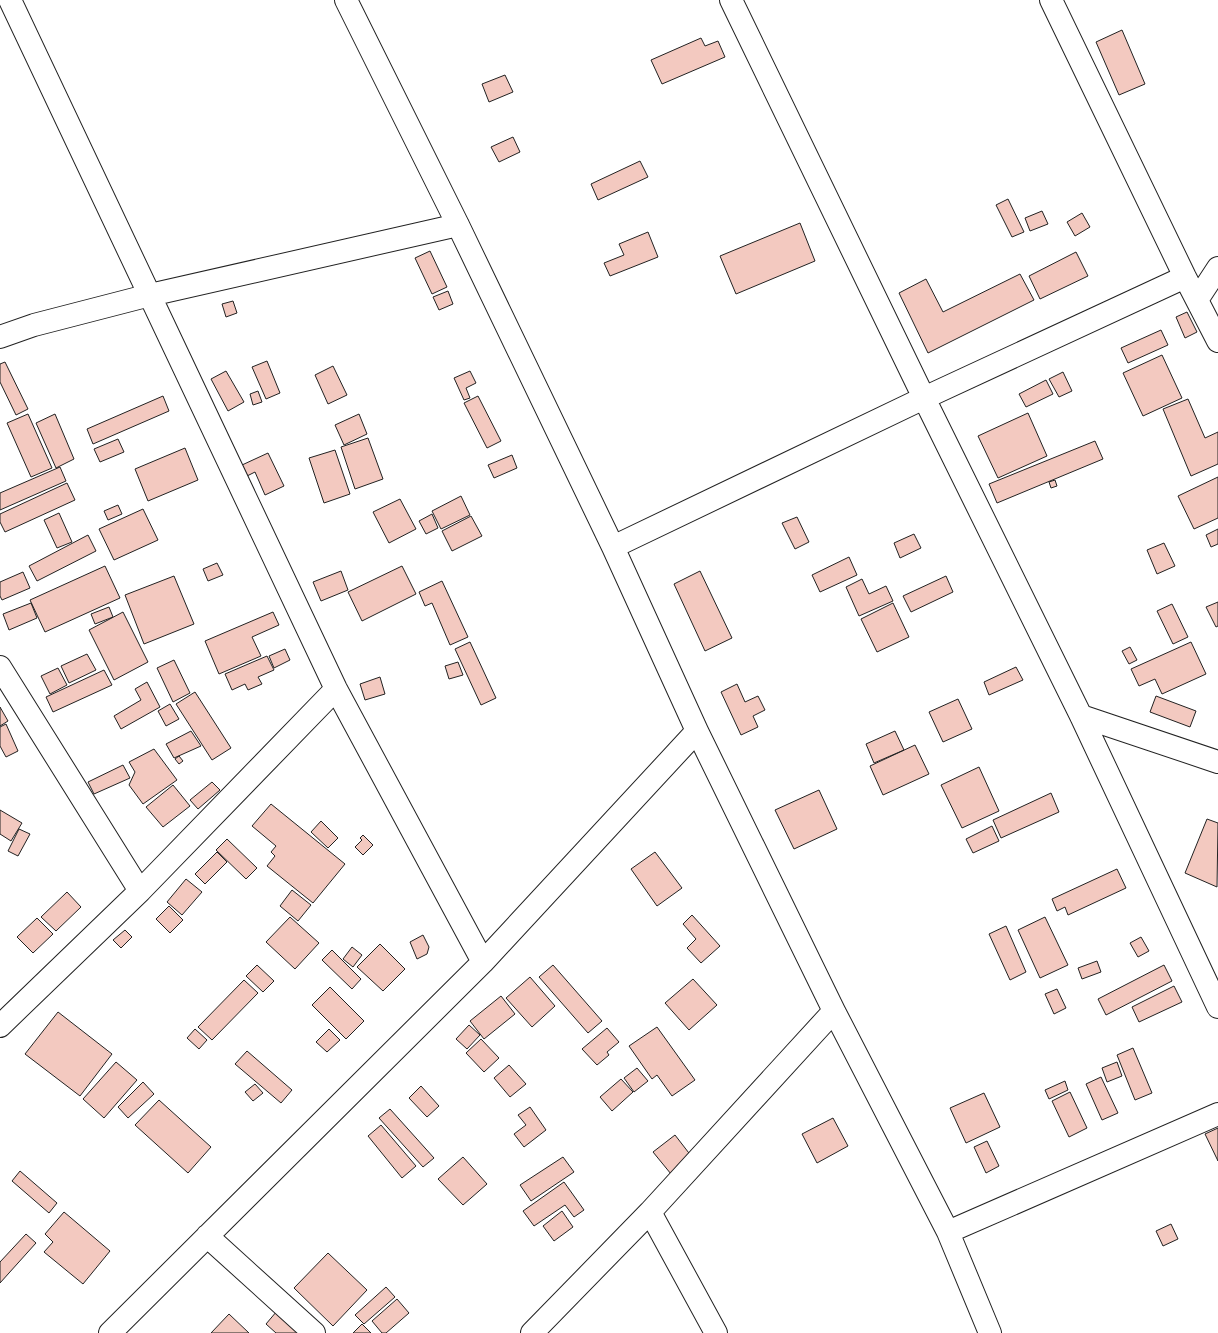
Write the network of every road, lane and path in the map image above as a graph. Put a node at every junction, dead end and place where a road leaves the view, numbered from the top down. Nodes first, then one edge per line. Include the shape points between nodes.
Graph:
1 (10, 0) edge
2 (346, 0) edge
3 (731, 0) edge
4 (1051, 0) edge
5 (458, 225) junction
6 (1218, 268) edge
7 (1185, 277) junction
8 (150, 295) junction
9 (1197, 300) junction
10 (0, 336) edge
11 (1218, 341) edge
12 (924, 398) junction
13 (613, 547) junction
14 (1, 674) edge
15 (336, 689) junction
16 (1081, 716) junction
17 (697, 731) junction
18 (1218, 762) edge
19 (140, 891) junction
20 (483, 962) junction
21 (1218, 1007) edge
22 (834, 1011) junction
23 (0, 1026) edge
24 (1218, 1114) edge
25 (650, 1212) junction
26 (948, 1232) junction
27 (207, 1236) junction
28 (110, 1333) edge
29 (314, 1333) edge
30 (532, 1333) edge
31 (716, 1333) edge
32 (990, 1333) edge

1 - 8 street
2 - 5 street
3 - 12 street
4 - 7 street
5 - 8 street
5 - 13 street
6 - 9 street
7 - 9 street
7 - 12 street
8 - 10 street
8 - 15 street
9 - 11 street
12 - 13 street
12 - 16 street
13 - 17 street
14 - 19 street
15 - 19 street
15 - 20 street
16 - 18 street
16 - 21 street
17 - 20 street
17 - 22 street
19 - 23 street
20 - 27 street
22 - 25 street
22 - 26 street
24 - 26 street
25 - 30 street
25 - 31 street
26 - 32 street
27 - 28 street
27 - 29 street

